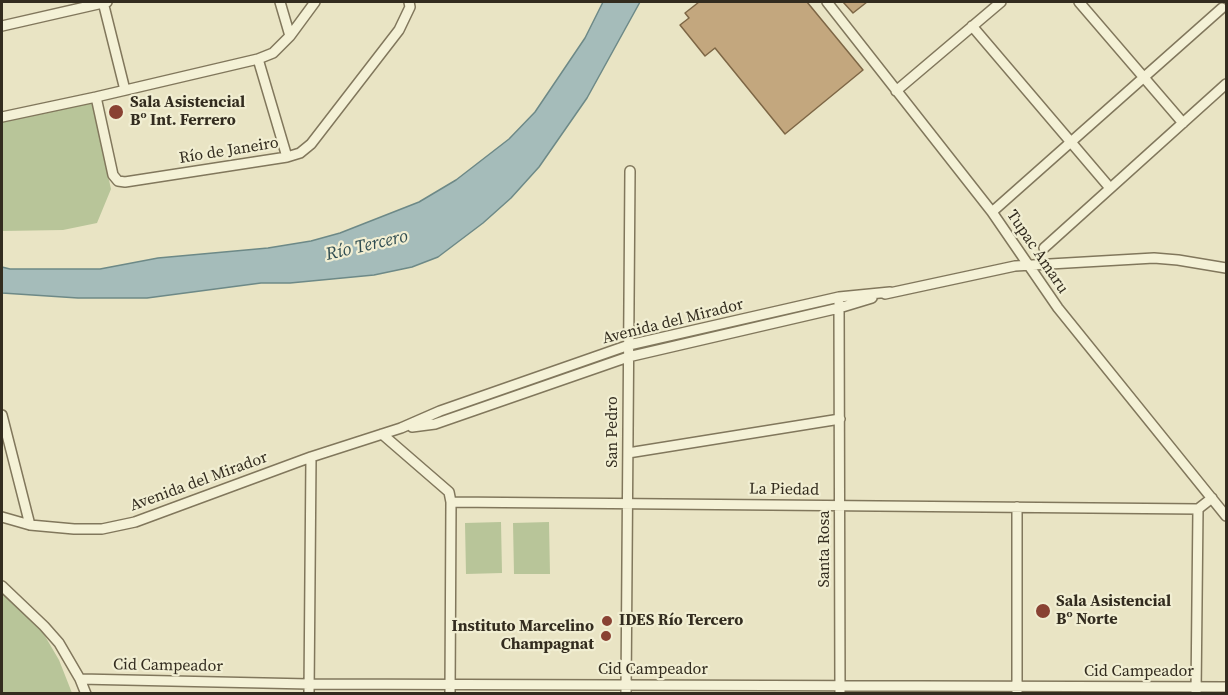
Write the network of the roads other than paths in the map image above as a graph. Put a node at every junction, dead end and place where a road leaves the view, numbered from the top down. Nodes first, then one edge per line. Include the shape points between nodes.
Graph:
1 (105, 2) edge
2 (280, 2) edge
3 (315, 2) edge
4 (409, 2) edge
5 (827, 2) edge
6 (1001, 2) edge
7 (1079, 2) edge
8 (1222, 8) edge
9 (2, 26) edge
10 (972, 26) junction
11 (290, 36) junction
12 (258, 59) junction
13 (1144, 78) junction
14 (1227, 84) edge
15 (125, 90) junction
16 (896, 91) junction
17 (96, 98) junction
18 (2, 117) edge
19 (1183, 123) junction
20 (1070, 141) junction
21 (287, 157) junction
22 (630, 171) dead end
23 (1110, 188) junction
24 (992, 212) junction
25 (1044, 248) dead end
26 (1027, 265) junction
27 (1227, 268) edge
28 (890, 292) junction
29 (839, 297) junction
30 (840, 308) junction
31 (629, 345) junction
32 (628, 357) junction
33 (2, 415) edge
34 (840, 419) junction
35 (401, 428) junction
36 (382, 434) junction
37 (628, 453) junction
38 (311, 457) junction
39 (1212, 498) junction
40 (451, 502) junction
41 (627, 503) junction
42 (840, 505) junction
43 (1017, 507) junction
44 (1198, 509) junction
45 (1227, 516) edge
46 (2, 517) edge
47 (30, 525) junction
48 (2, 586) edge
49 (80, 679) junction
50 (1227, 687) edge
51 (309, 689) edge
52 (450, 689) edge
53 (626, 689) edge
54 (840, 690) edge
55 (1017, 690) edge
56 (1196, 690) edge
57 (86, 693) edge

1 - 9 street
1 - 15 street
2 - 11 street
3 - 11 street
4 - 21 street, Río de Janeiro via 399,30 311,144
5 - 16 street, Tupac Amaru
6 - 10 street
7 - 13 street
8 - 13 street
10 - 16 street
10 - 20 street
11 - 12 street via 273,53
12 - 15 street
12 - 21 street
13 - 19 street
13 - 20 street
14 - 19 street
15 - 17 street
16 - 24 street, Tupac Amaru
17 - 18 street
17 - 21 street, Río de Janeiro via 113,175 118,181
19 - 23 street
20 - 23 street
20 - 24 street
22 - 31 street, San Pedro
23 - 25 street
24 - 26 street, Tupac Amaru
26 - 27 street, Avenida del Mirador via 1154,258
26 - 28 street, Avenida del Mirador
26 - 39 street, Tupac Amaru
28 - 29 street, Avenida del Mirador
28 - 30 street, Avenida del Mirador
29 - 30 street, Santa Rosa
29 - 31 street, Avenida del Mirador
30 - 32 street, Avenida del Mirador
30 - 34 street, Santa Rosa
31 - 32 street, San Pedro
31 - 35 street, Avenida del Mirador
32 - 35 street, Avenida del Mirador via 435,424
32 - 37 street, San Pedro
33 - 47 street
34 - 37 street
34 - 42 street, Santa Rosa
35 - 36 street, Avenida del Mirador
36 - 38 street, Avenida del Mirador
36 - 40 street via 449,492
37 - 41 street, San Pedro
38 - 47 street, Avenida del Mirador via 135,522 102,529
38 - 51 street
39 - 44 street
39 - 45 street, Tupac Amaru
40 - 41 street, La Piedad
40 - 52 street
41 - 42 street, La Piedad
41 - 53 street, San Pedro
42 - 43 street, La Piedad
42 - 54 street, Santa Rosa
43 - 44 street, La Piedad
43 - 55 street
44 - 56 street
46 - 47 street, Avenida del Mirador
48 - 49 street via 53,635
49 - 51 street, Cid Campeador
49 - 57 street
50 - 56 street, Cid Campeador
51 - 52 street, Cid Campeador
52 - 53 street, Cid Campeador
53 - 54 street, Cid Campeador
54 - 55 street, Cid Campeador
55 - 56 street, Cid Campeador

